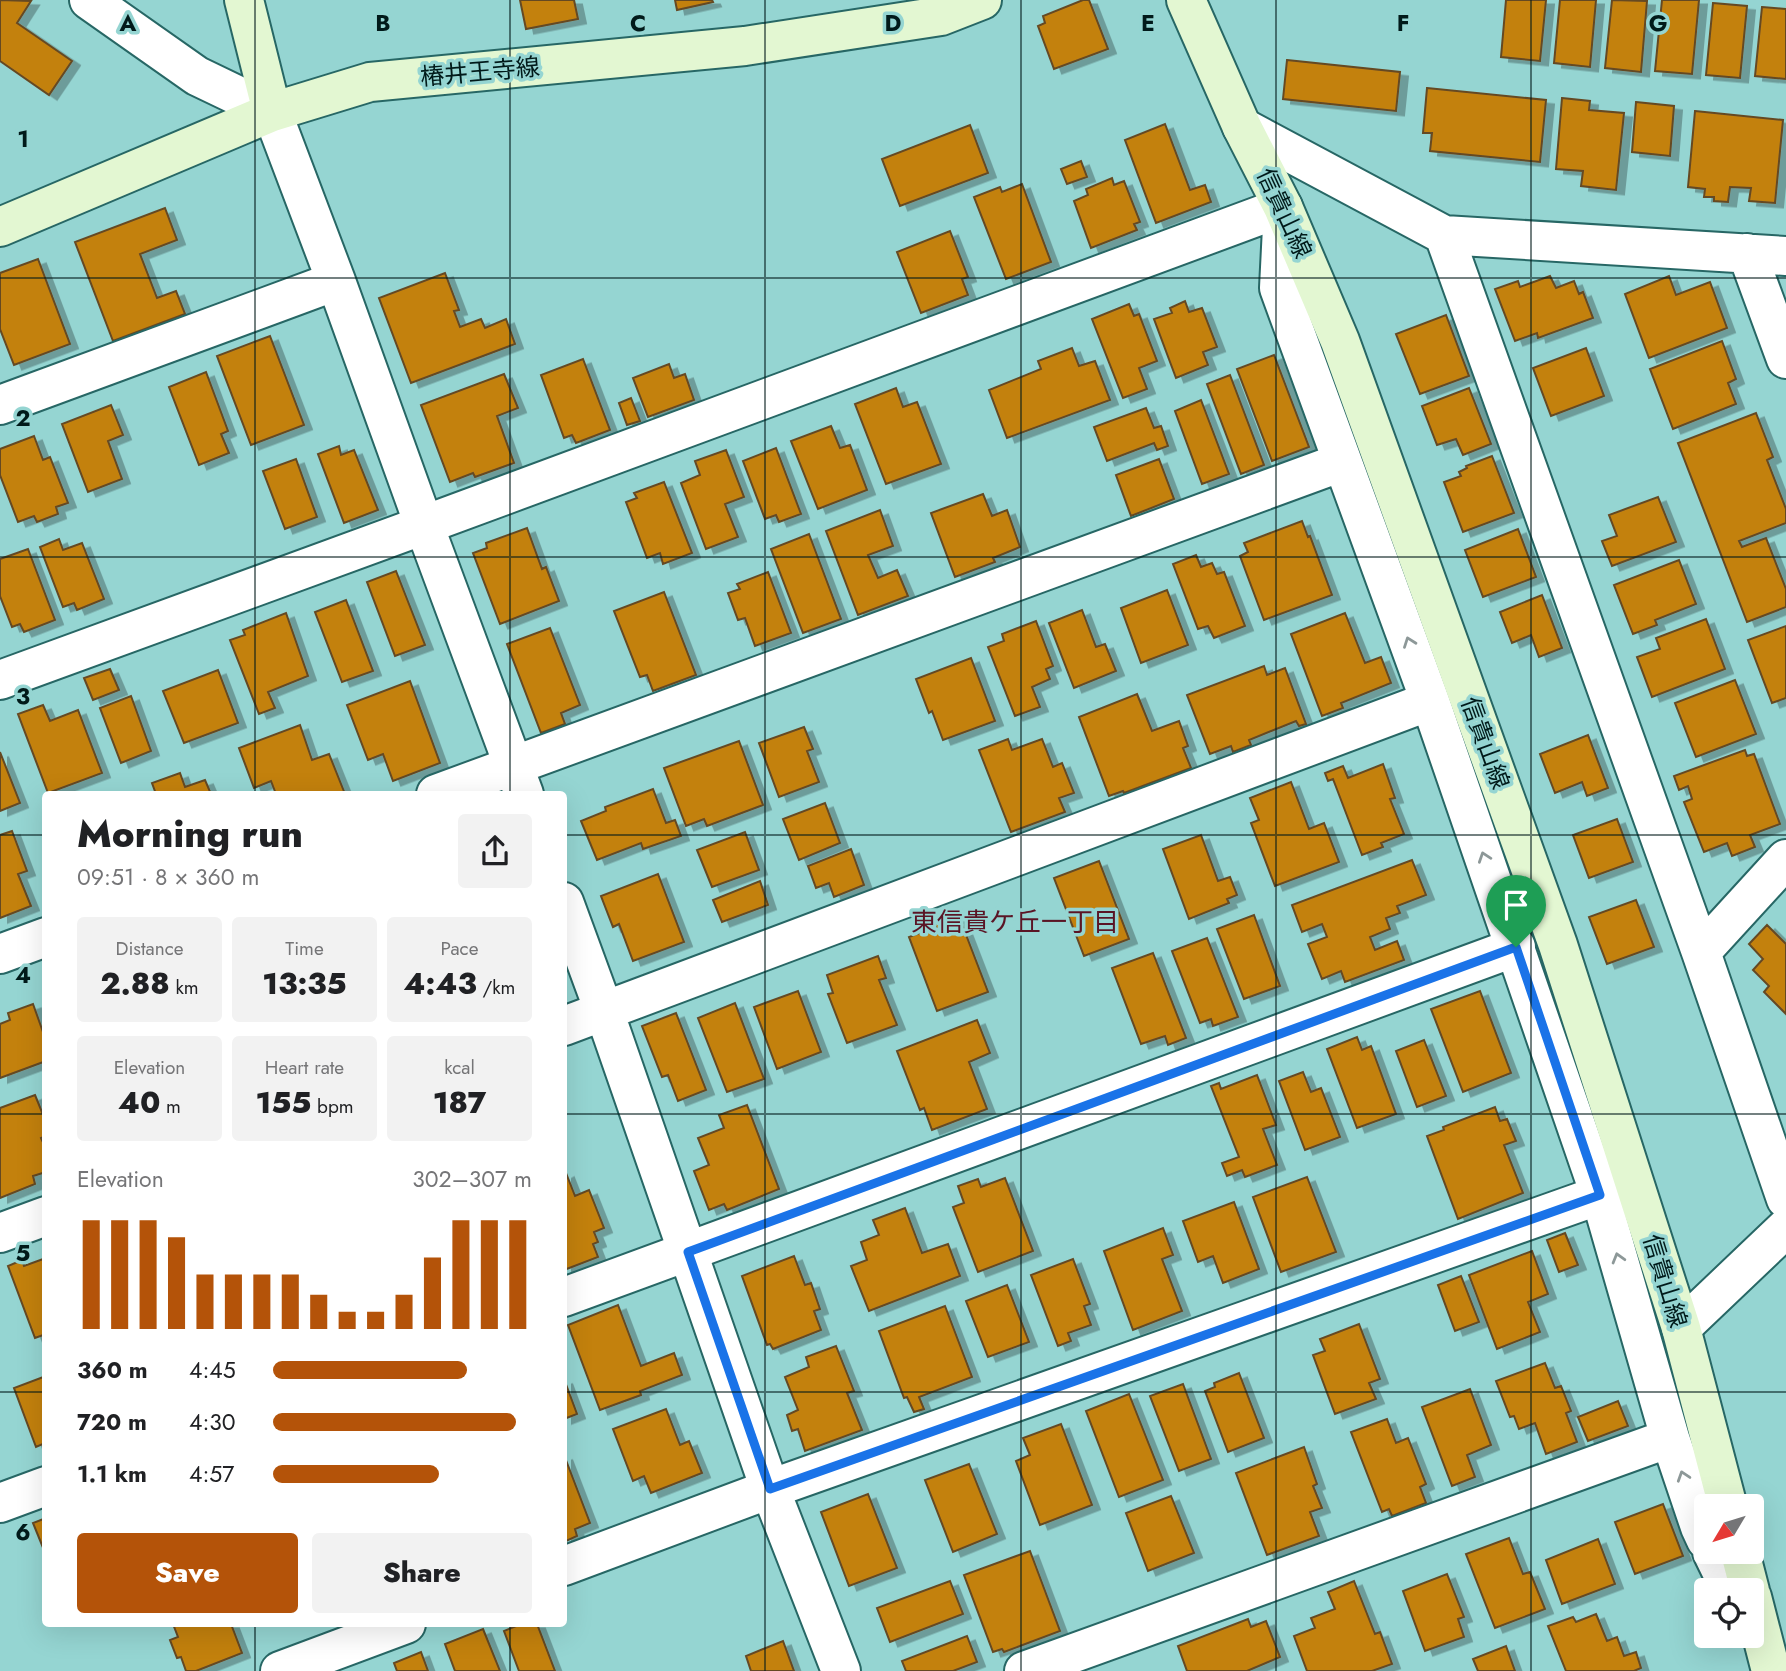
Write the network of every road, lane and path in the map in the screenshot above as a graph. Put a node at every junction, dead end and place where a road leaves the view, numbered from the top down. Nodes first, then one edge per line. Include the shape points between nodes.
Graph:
1 (89, 0) edge
2 (244, 0) edge
3 (982, 0) edge
4 (1186, 0) edge
5 (272, 111) junction
6 (1242, 127) junction
7 (1283, 207) junction
8 (0, 227) edge
9 (1444, 235) junction
10 (1747, 253) junction
11 (1786, 256) edge
12 (336, 281) junction
13 (1786, 359) edge
14 (0, 405) edge
15 (1342, 462) junction
16 (424, 526) junction
17 (0, 680) edge
18 (1430, 701) junction
19 (518, 780) edge
20 (454, 791) edge
21 (1786, 859) edge
22 (567, 910) edge
23 (42, 938) edge
24 (1516, 947) junction
25 (1701, 952) junction
26 (0, 954) edge
27 (604, 1012) junction
28 (567, 1025) edge
29 (1600, 1195) junction
30 (1786, 1199) edge
31 (42, 1217) edge
32 (1786, 1228) edge
33 (0, 1233) edge
34 (688, 1252) junction
35 (567, 1296) edge
36 (1681, 1328) junction
37 (1670, 1438) junction
38 (42, 1487) edge
39 (770, 1489) junction
40 (1725, 1494) edge
41 (0, 1503) edge
42 (1694, 1509) edge
43 (567, 1565) edge
44 (398, 1627) edge
45 (1764, 1644) edge
46 (1759, 1648) edge
47 (280, 1671) edge
48 (841, 1671) edge
49 (1024, 1671) edge
50 (1771, 1671) edge

1 - 5 street via 197,76
2 - 5 main road
3 - 5 main road, 椿井王寺線 via 941,16 745,46 370,82
4 - 6 main road, 信貴山線
5 - 8 main road, 椿井王寺線
5 - 12 street
6 - 7 main road, 信貴山線
6 - 9 street
7 - 15 street via 1279,288
7 - 16 street
7 - 36 main road, 信貴山線 via 1340,341 1558,945
9 - 10 street
9 - 25 street
10 - 11 street
10 - 13 street
12 - 14 street
12 - 16 street
18 -> 15 street
15 - 19 street
16 - 17 street
16 - 19 street
24 -> 18 street
18 - 27 street
19 - 20 street
21 - 25 street
22 - 27 street
23 - 26 street
24 - 29 street
24 - 34 street
25 - 30 street
27 - 28 street
27 - 34 street
37 -> 29 street
29 - 39 street
31 - 33 street
32 - 36 street
34 - 35 street
34 - 39 street
36 - 40 main road, 信貴山線
42 -> 37 street
37 - 49 street
38 - 41 street
39 - 43 street
39 - 48 street
44 - 47 street
45 - 50 main road
46 - 50 street

